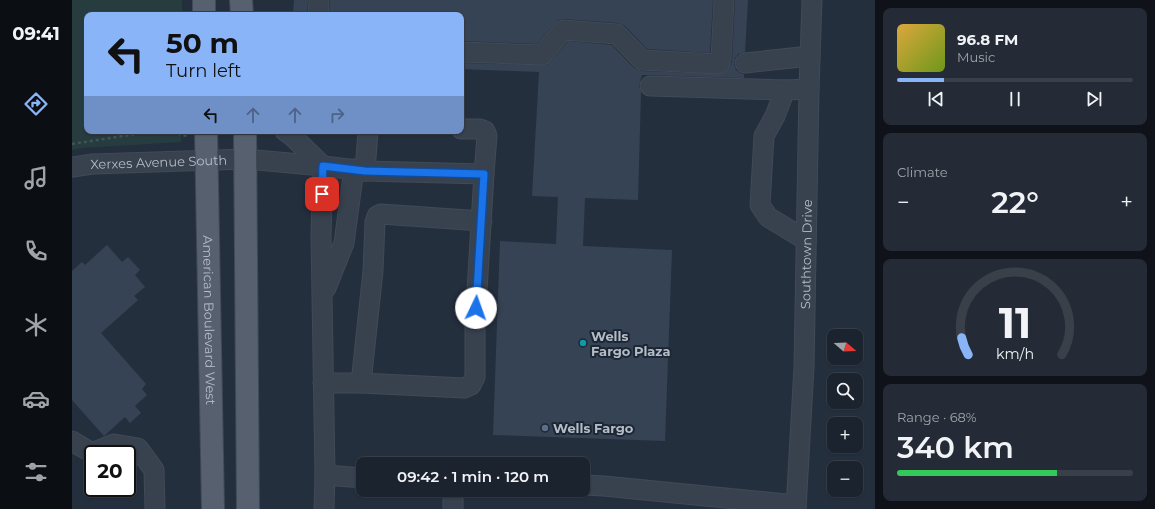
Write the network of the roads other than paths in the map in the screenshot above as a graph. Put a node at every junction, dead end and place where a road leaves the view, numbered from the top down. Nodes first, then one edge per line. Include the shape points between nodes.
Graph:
1 (204, 0) edge
2 (241, 0) edge
3 (319, 0) edge
4 (724, 0) edge
5 (812, 0) edge
6 (204, 12) edge
7 (242, 12) edge
8 (318, 12) edge
9 (464, 52) edge
10 (810, 56) junction
11 (745, 63) dead end
12 (650, 86) dead end
13 (809, 89) junction
14 (785, 90) junction
15 (464, 129) edge
16 (197, 134) edge
17 (245, 134) edge
18 (289, 134) edge
19 (367, 134) edge
20 (246, 159) junction
21 (206, 161) junction
22 (323, 166) junction
23 (72, 167) edge
24 (360, 170) junction
25 (484, 174) junction
26 (482, 221) junction
27 (806, 240) junction
28 (322, 299) junction
29 (323, 383) junction
30 (361, 383) junction
31 (72, 442) edge
32 (325, 475) junction
33 (356, 477) edge
34 (590, 485) edge
35 (453, 497) edge
36 (714, 503) edge
37 (796, 507) edge
38 (155, 509) edge
39 (213, 509) edge
40 (248, 509) edge
41 (324, 509) edge
42 (452, 509) edge

1 - 6 main road
2 - 7 main road
3 - 8 street
4 - 9 street via 721,59 717,64 642,60 617,34 563,30 542,55
5 - 10 street, Southtown Drive
10 - 11 street
10 - 13 street, Southtown Drive
12 - 14 street
13 - 14 street
13 - 27 street, Southtown Drive
14 - 27 street via 764,136 760,205 768,217
15 - 25 street via 485,131 487,136
16 - 21 main road, American Boulevard West
17 - 20 main road
18 - 22 street
19 - 24 street
20 - 21 street, Xerxes Avenue South
20 - 22 street, Xerxes Avenue South
20 - 40 main road
21 - 23 street, Xerxes Avenue South via 93,164
21 - 39 main road, American Boulevard West
22 - 24 street, Xerxes Avenue South
22 - 28 street
24 - 25 street, Xerxes Avenue South
24 - 28 street via 344,243
25 - 26 street
26 - 30 street via 381,214 377,216 374,222 373,271
26 - 30 street via 475,378 471,385 464,388
27 - 37 street, Southtown Drive via 804,367
28 - 29 street
29 - 30 street
29 - 32 street
31 - 38 street via 92,453 114,444 138,448 154,470
32 - 33 street
32 - 41 street
34 - 36 street
35 - 42 street
36 - 37 street

